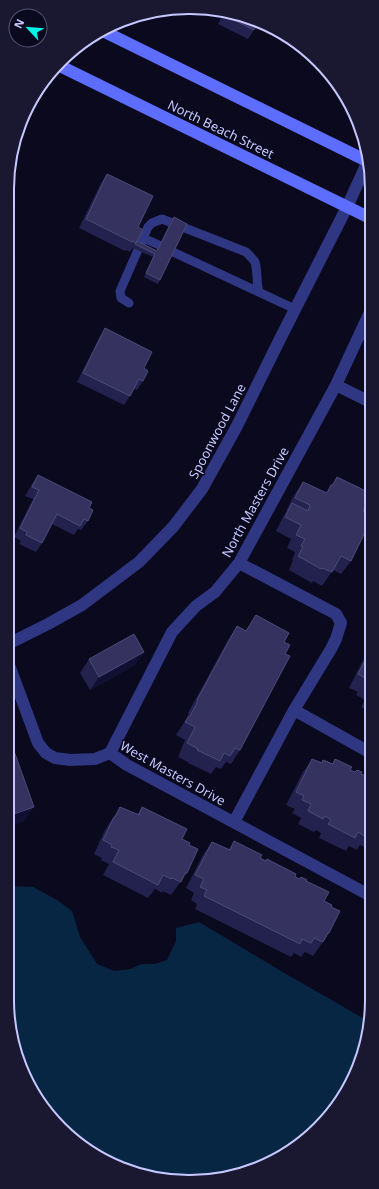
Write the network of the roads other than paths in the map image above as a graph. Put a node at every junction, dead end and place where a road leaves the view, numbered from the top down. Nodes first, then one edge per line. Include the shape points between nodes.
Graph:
1 (108, 34) edge
2 (63, 68) edge
3 (362, 158) edge
4 (364, 172) edge
5 (347, 207) junction
6 (365, 216) edge
7 (143, 238) junction
8 (159, 245) edge
9 (173, 252) edge
10 (259, 292) junction
11 (129, 303) dead end
12 (295, 309) junction
13 (365, 323) edge
14 (336, 385) junction
15 (365, 400) edge
16 (239, 563) junction
17 (14, 641) edge
18 (14, 676) edge
19 (294, 710) junction
20 (365, 750) edge
21 (110, 754) junction
22 (234, 822) junction
23 (365, 893) edge

1 - 3 main road
2 - 5 main road, North Beach Street
4 - 5 street, Spoonwood Lane
5 - 6 main road, North Beach Street
5 - 12 street, Spoonwood Lane
7 - 8 lane
7 - 10 lane via 152,223 162,219 246,252 254,261
7 - 11 lane via 120,291 121,298
9 - 10 lane
10 - 12 lane
12 - 17 street, Spoonwood Lane via 232,436 202,489 173,527 139,562 82,605
13 - 14 street, North Masters Drive
14 - 15 street
14 - 16 street, North Masters Drive
16 - 19 street via 336,614 341,623 331,649
16 - 21 street, North Masters Drive via 215,592 196,606 172,632
18 - 21 street, West Masters Drive via 38,743 46,753 54,758 70,760 95,759
19 - 20 street
19 - 22 street
21 - 22 street, West Masters Drive
22 - 23 street, West Masters Drive

